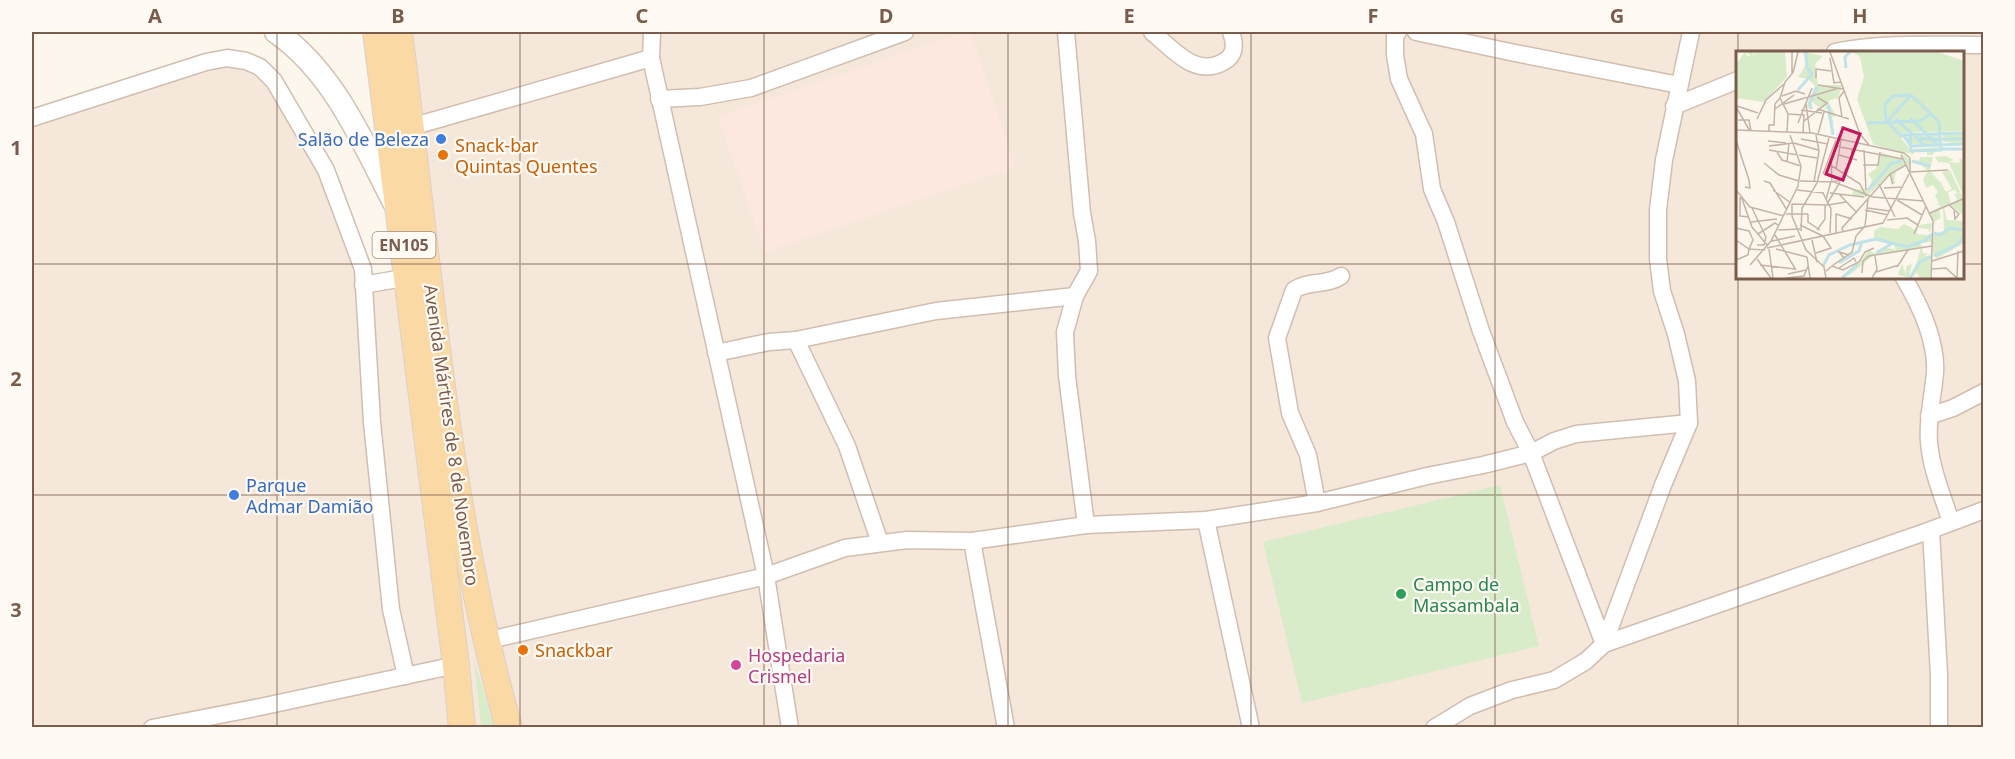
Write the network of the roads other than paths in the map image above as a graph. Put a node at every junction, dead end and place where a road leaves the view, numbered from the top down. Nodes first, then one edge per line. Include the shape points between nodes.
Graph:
1 (276, 32) edge
2 (376, 32) edge
3 (399, 32) edge
4 (652, 32) edge
5 (901, 32) edge
6 (1066, 32) edge
7 (1152, 32) edge
8 (1231, 32) edge
9 (1398, 32) edge
10 (1416, 32) edge
11 (1690, 32) edge
12 (1983, 45) edge
13 (1846, 51) edge
14 (651, 58) junction
15 (1736, 80) edge
16 (1679, 85) junction
17 (659, 99) junction
18 (1674, 106) junction
19 (32, 118) edge
20 (411, 127) junction
21 (400, 213) junction
22 (1341, 276) dead end
23 (409, 277) junction
24 (1905, 279) edge
25 (363, 285) junction
26 (1075, 296) junction
27 (796, 340) junction
28 (716, 353) junction
29 (1983, 392) edge
30 (1929, 416) junction
31 (1689, 423) junction
32 (1531, 453) junction
33 (1317, 503) junction
34 (1983, 510) edge
35 (1206, 520) junction
36 (1951, 522) junction
37 (1086, 525) junction
38 (1931, 530) junction
39 (972, 541) junction
40 (880, 543) junction
41 (766, 576) junction
42 (485, 641) junction
43 (1604, 644) junction
44 (456, 665) junction
45 (406, 676) junction
46 (152, 728) edge
47 (462, 728) edge
48 (509, 728) edge
49 (790, 728) edge
50 (1006, 728) edge
51 (1251, 728) edge
52 (1434, 728) edge
53 (1939, 728) edge

1 - 21 main road via 322,74
2 - 21 main road, Avenida Mártires de 8 de Novembro / EN105
3 - 20 main road, Avenida Mártires de 8 de Novembro / EN105
4 - 14 street
5 - 17 street via 751,88
6 - 26 street via 1082,213 1088,241 1089,271
7 - 8 street via 1190,63 1203,68 1216,66 1230,57 1235,44
9 - 32 street via 1395,55 1399,79 1424,134 1432,189 1515,422
10 - 16 street
11 - 16 street
12 - 13 street
14 - 17 street
14 - 20 street
15 - 18 street
16 - 18 street
17 - 28 street
18 - 31 street via 1658,210 1658,259 1662,291 1686,381
19 - 25 street via 206,62 227,58 260,67 274,81 326,170 363,269
20 - 42 main road, Avenida Mártires de 8 de Novembro / EN105 via 450,447
21 - 23 main road, Avenida Mártires de 8 de Novembro / EN105
22 - 33 street via 1294,290 1277,338 1290,413 1308,455
23 - 25 street
23 - 44 main road, Avenida Mártires de 8 de Novembro / EN105
24 - 30 street via 1918,300 1933,347 1935,371
25 - 45 street via 391,609
26 - 27 street via 936,311
26 - 37 street via 1065,332 1067,376
27 - 28 street
27 - 40 street via 847,446
28 - 41 street
29 - 30 street
30 - 36 street via 1929,444
31 - 32 street via 1576,434
31 - 43 street
32 - 33 street
32 - 43 street
33 - 35 street
34 - 36 street
35 - 37 street
35 - 51 street
36 - 38 street
37 - 39 street
38 - 43 street
38 - 53 street
39 - 40 street
39 - 50 street
40 - 41 street via 845,548
41 - 42 street
41 - 49 street
42 - 48 main road, Avenida Mártires de 8 de Novembro / EN105
43 - 52 street via 1586,662 1554,680 1470,706
44 - 45 street
44 - 47 main road, Avenida Mártires de 8 de Novembro / EN105
45 - 46 street

